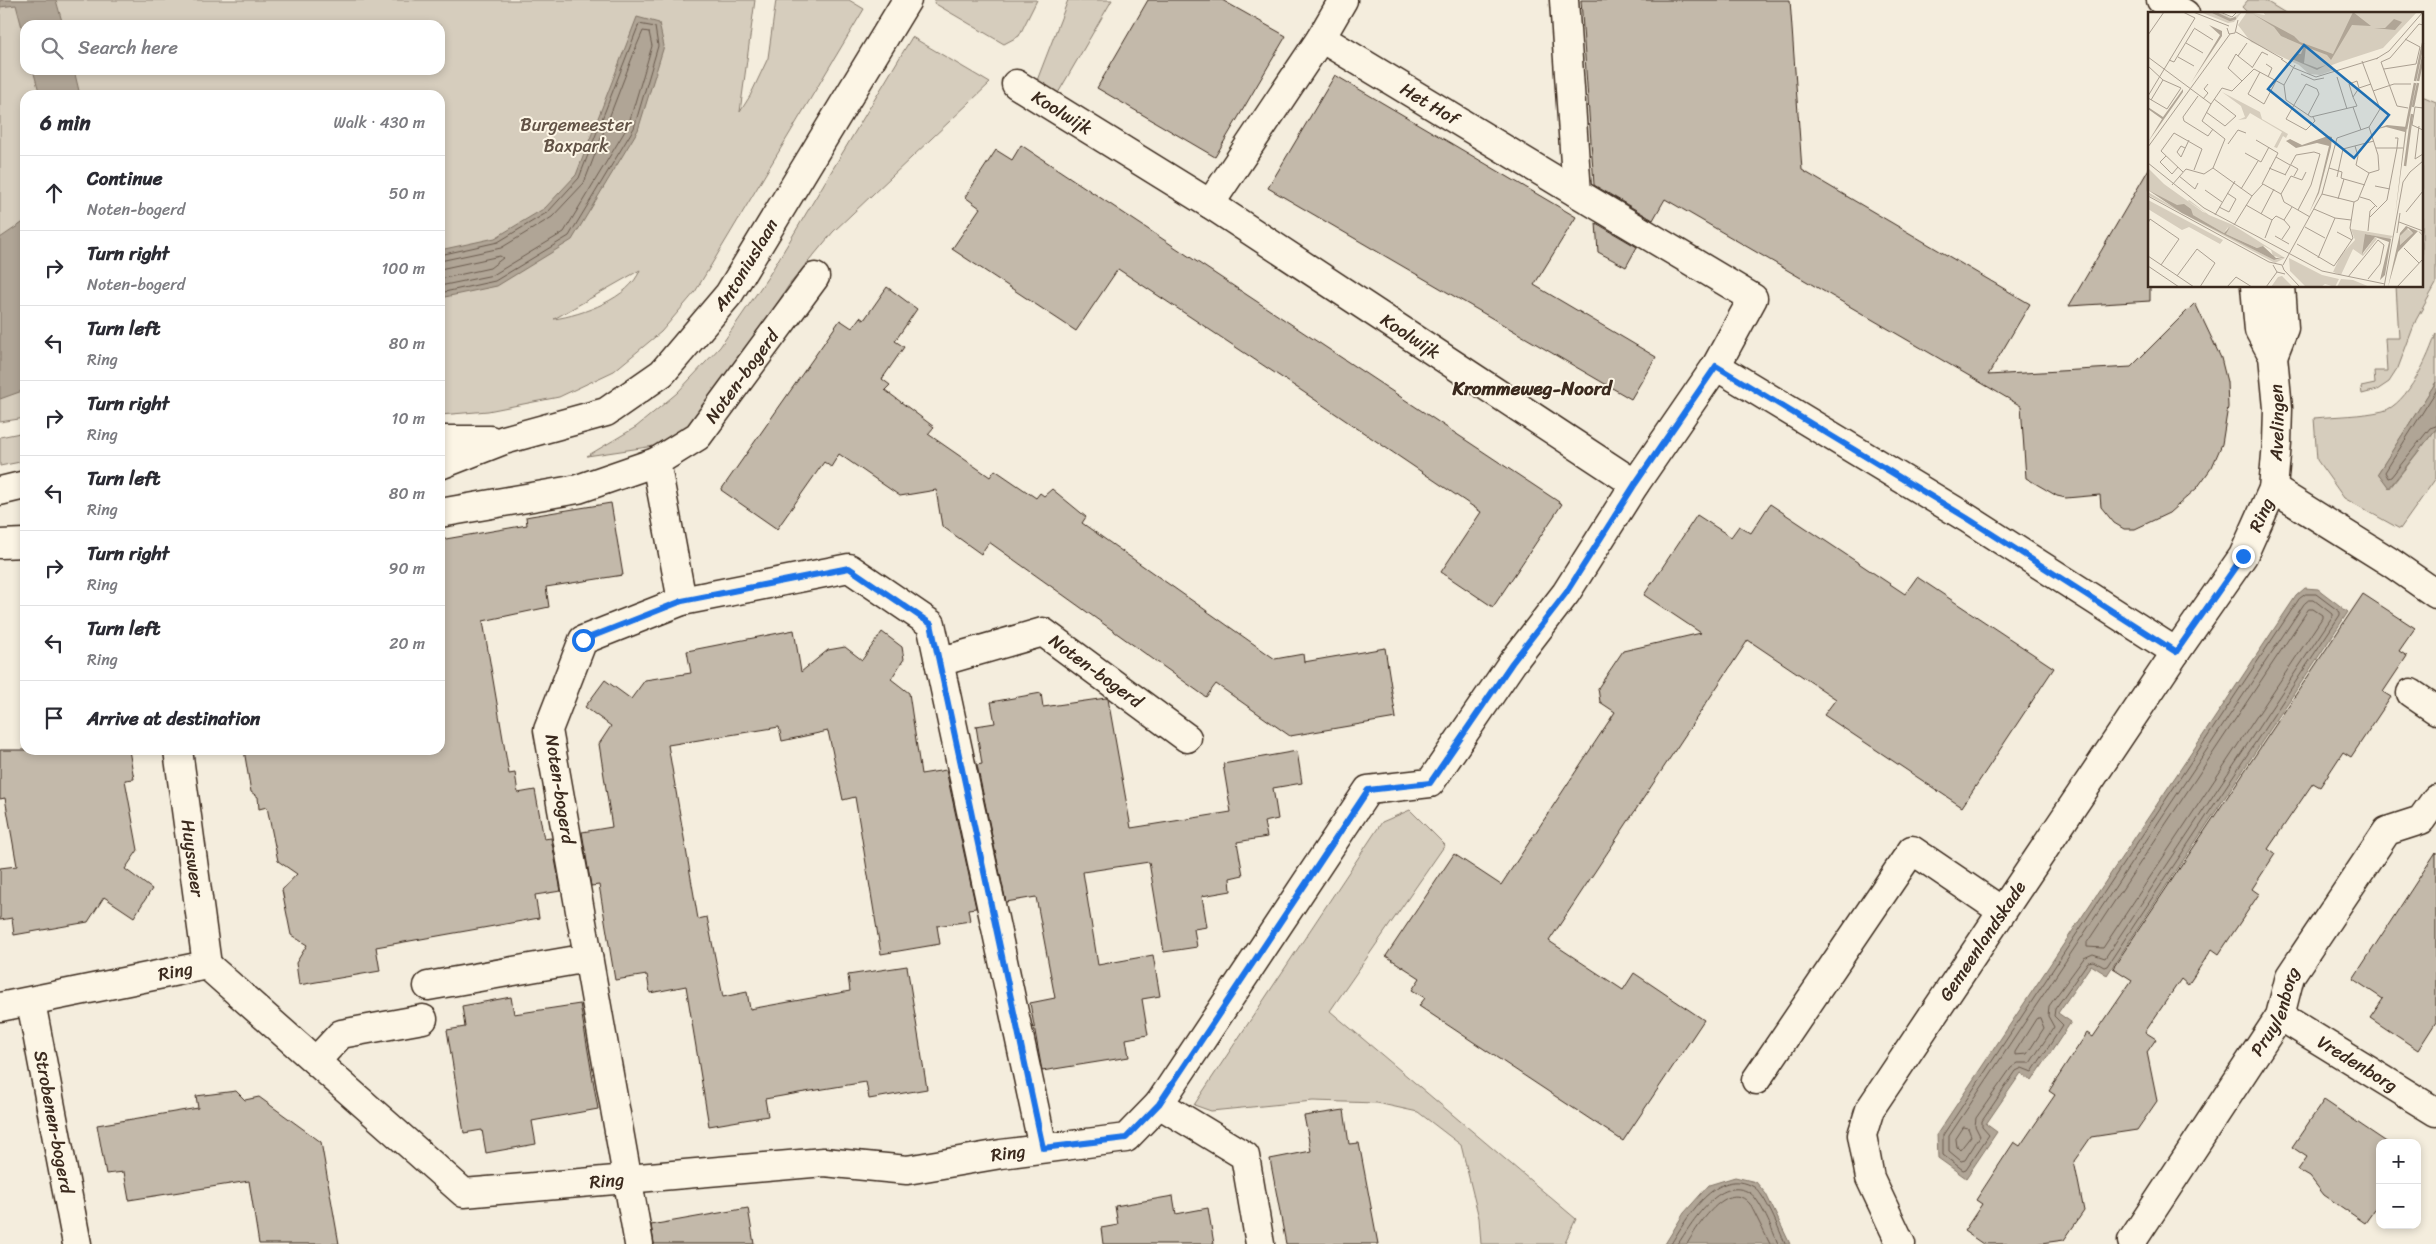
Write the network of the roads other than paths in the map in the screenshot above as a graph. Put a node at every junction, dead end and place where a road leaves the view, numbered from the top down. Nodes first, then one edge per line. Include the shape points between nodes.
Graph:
1 (907, 0) edge
2 (1343, 0) edge
3 (1564, 0) edge
4 (2161, 0) edge
5 (2182, 12) edge
6 (1321, 38) junction
7 (1016, 84) dead end
8 (1577, 193) junction
9 (1210, 204) junction
10 (815, 277) dead end
11 (2255, 288) edge
12 (2281, 288) edge
13 (2273, 356) junction
14 (1716, 366) junction
15 (445, 440) edge
16 (504, 440) junction
17 (656, 462) junction
18 (445, 463) edge
19 (1635, 484) junction
20 (20, 486) edge
21 (2273, 489) junction
22 (0, 490) edge
23 (445, 512) edge
24 (20, 543) edge
25 (0, 544) edge
26 (2436, 594) edge
27 (682, 601) junction
28 (2176, 652) junction
29 (939, 662) junction
30 (2410, 693) dead end
31 (2436, 710) edge
32 (1187, 738) dead end
33 (179, 755) edge
34 (2436, 799) edge
35 (2002, 911) junction
36 (588, 958) junction
37 (207, 964) junction
38 (428, 986) dead end
39 (31, 1002) junction
40 (0, 1007) edge
41 (2280, 1016) junction
42 (422, 1019) dead end
43 (316, 1062) junction
44 (1756, 1080) dead end
45 (1159, 1104) junction
46 (2436, 1112) edge
47 (1043, 1148) junction
48 (628, 1178) junction
49 (77, 1244) edge
50 (639, 1244) edge
51 (1260, 1244) edge
52 (1901, 1244) edge
53 (2133, 1244) edge

1 - 16 street, Antoniuslaan via 729,294 662,373 606,412
2 - 6 street
3 - 8 street
4 - 5 street
6 - 8 street, Het Hof
6 - 9 street
7 - 9 street, Koolwijk
8 - 14 street, Het Hof via 1754,298
9 - 19 street, Koolwijk
10 - 17 street, Noten-bogerd via 698,436
11 - 13 street, Avelingen via 2259,330
12 - 13 street, Avelingen via 2284,328
13 - 21 street, Avelingen via 2278,408
14 - 19 street, Ring
14 - 28 street via 1967,518
15 - 16 street, Antoniuslaan
16 - 18 street, Antoniuslaan
17 - 23 street, Noten-bogerd via 578,489
17 - 27 street
19 - 45 street, Ring via 1566,593 1512,663 1430,783 1368,790
20 - 22 street
21 - 26 street, Ring
21 - 28 street, Ring via 2243,556
24 - 25 street
27 - 29 street, Noten-bogerd via 849,568 931,624
27 - 36 street, Noten-bogerd via 583,640 548,730
28 - 35 street, Gemeenlandskade
29 - 32 street, Noten-bogerd via 1043,632
29 - 47 street, Noten-bogerd
30 - 31 street
33 - 37 street, Huysweer
34 - 41 street, Pruylenborg via 2421,820 2387,831 2290,976
35 - 44 street via 1912,850
35 - 52 street, Gemeenlandskade via 1870,1109 1862,1135 1870,1178
36 - 38 street
36 - 48 street, Noten-bogerd
37 - 39 street, Ring
37 - 43 street, Ring
39 - 40 street, Ring
39 - 49 street, Strobenen-bogerd
41 - 46 street, Vredenborg
41 - 53 street, Pruylenborg
42 - 43 street via 341,1034
43 - 48 street, Ring via 464,1194
45 - 47 street, Ring via 1126,1138
45 - 51 street via 1246,1156
47 - 48 street, Ring via 907,1170 824,1162
48 - 50 street, Noten-bogerd

